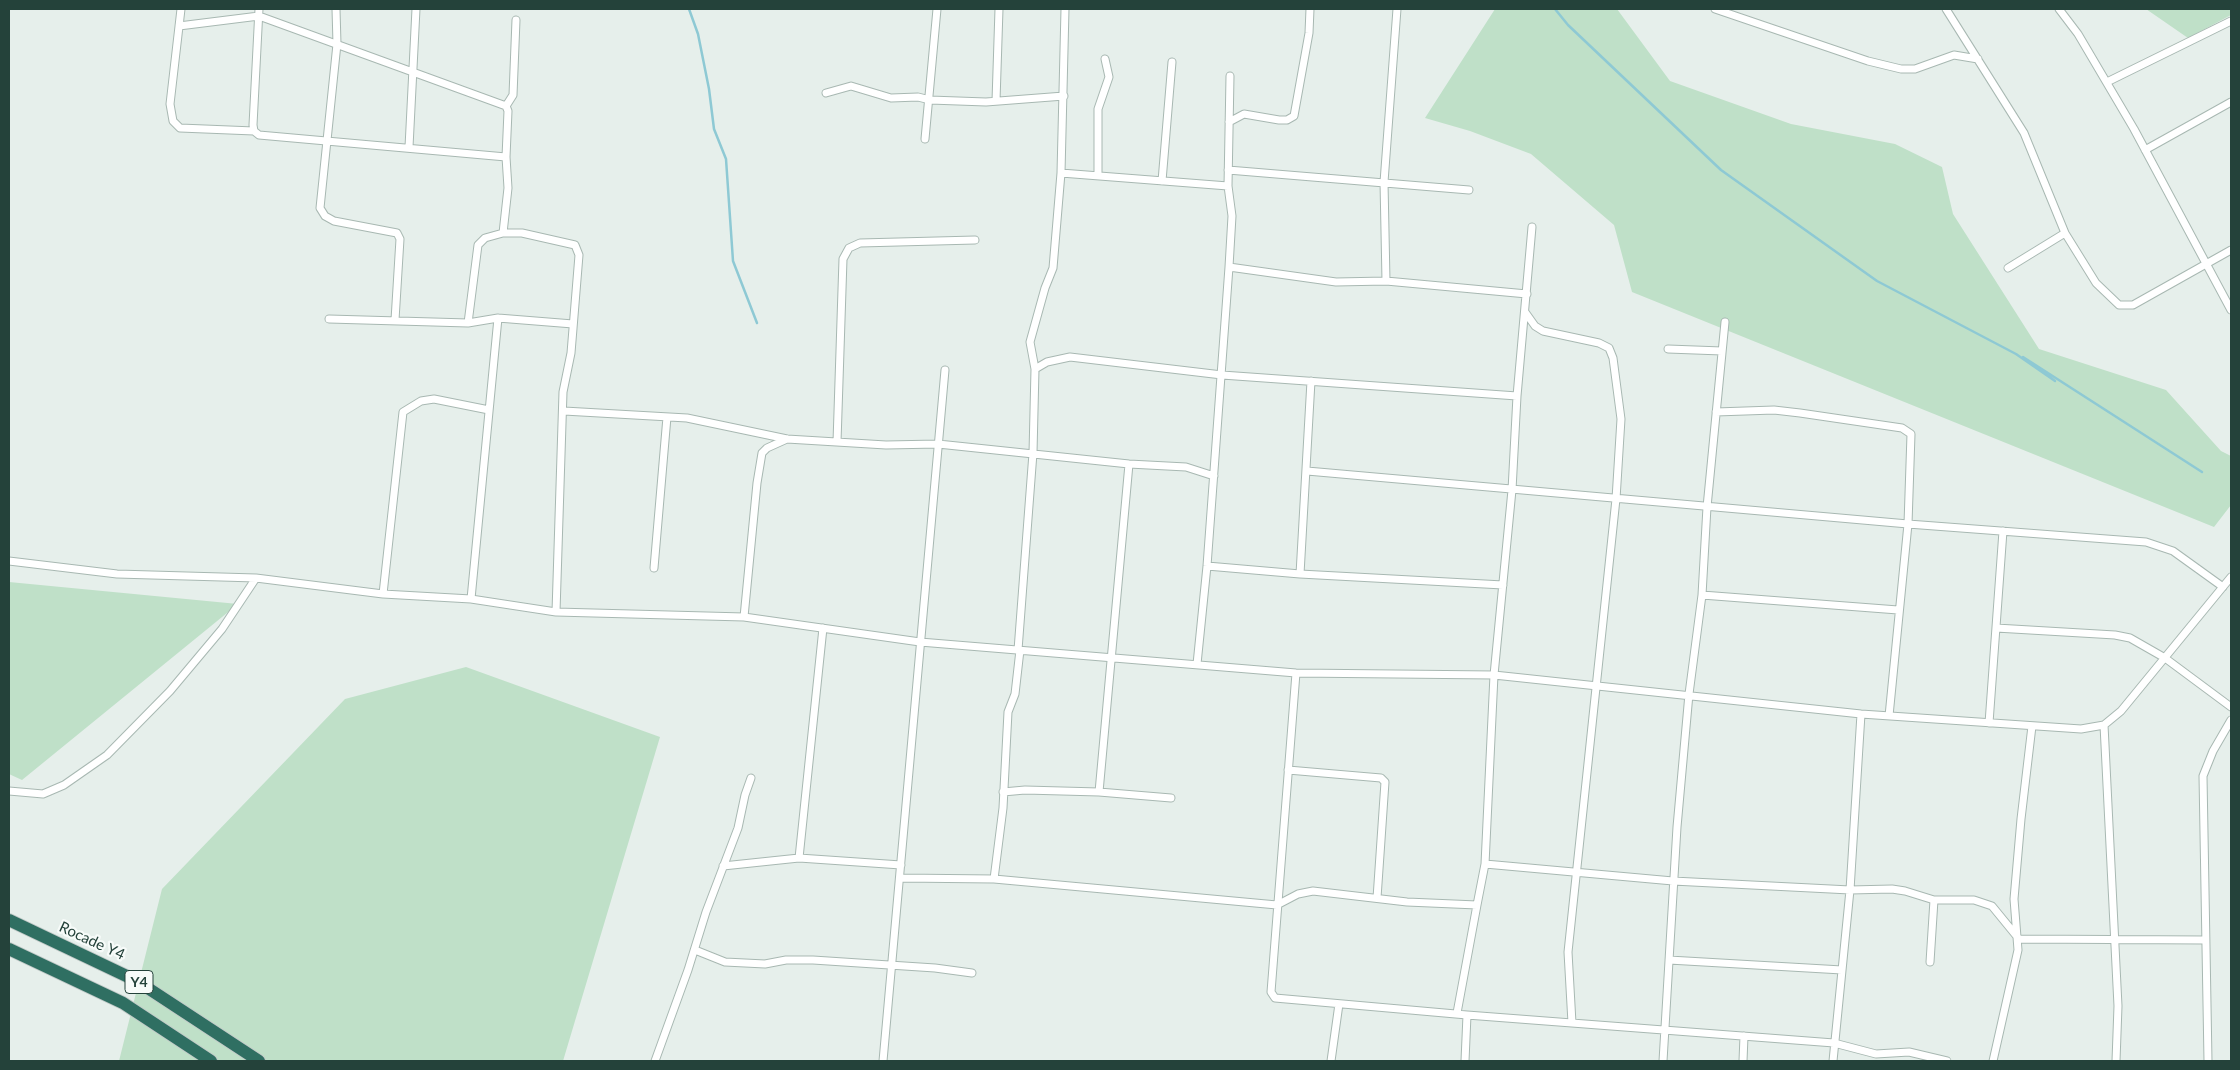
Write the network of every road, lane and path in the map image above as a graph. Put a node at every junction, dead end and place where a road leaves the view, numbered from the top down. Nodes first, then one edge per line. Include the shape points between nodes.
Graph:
1 (181, 9) edge
2 (336, 9) edge
3 (416, 9) edge
4 (937, 9) edge
5 (999, 9) edge
6 (1065, 9) edge
7 (1310, 9) edge
8 (1397, 9) edge
9 (1715, 9) edge
10 (1946, 9) edge
11 (2059, 9) edge
12 (259, 12) edge
13 (516, 20) dead end
14 (2231, 22) edge
15 (179, 26) junction
16 (337, 44) junction
17 (1978, 59) junction
18 (1105, 60) dead end
19 (1172, 62) dead end
20 (413, 71) junction
21 (1230, 76) dead end
22 (2107, 82) junction
23 (826, 93) dead end
24 (1064, 96) junction
25 (930, 100) junction
26 (996, 101) junction
27 (2231, 102) edge
28 (506, 106) junction
29 (1229, 122) junction
30 (254, 131) junction
31 (926, 139) dead end
32 (327, 140) junction
33 (409, 147) junction
34 (2145, 150) junction
35 (506, 157) junction
36 (1228, 170) junction
37 (1061, 173) junction
38 (1098, 174) junction
39 (1162, 181) junction
40 (1384, 182) junction
41 (1228, 186) junction
42 (1469, 190) dead end
43 (1532, 227) dead end
44 (503, 233) junction
45 (2065, 233) junction
46 (975, 240) dead end
47 (2231, 250) edge
48 (2208, 265) junction
49 (1229, 268) junction
50 (2008, 268) dead end
51 (1386, 281) junction
52 (1527, 294) junction
53 (2231, 310) edge
54 (1525, 312) junction
55 (329, 318) dead end
56 (498, 318) junction
57 (395, 320) junction
58 (1725, 322) dead end
59 (468, 323) junction
60 (573, 324) junction
61 (1668, 349) dead end
62 (1722, 351) junction
63 (1035, 369) junction
64 (945, 370) dead end
65 (1222, 375) junction
66 (1311, 381) junction
67 (1517, 396) junction
68 (489, 410) junction
69 (564, 411) junction
70 (1716, 412) junction
71 (668, 417) junction
72 (788, 439) junction
73 (836, 442) junction
74 (938, 444) junction
75 (1033, 453) junction
76 (1129, 464) junction
77 (1307, 471) junction
78 (1214, 476) junction
79 (1512, 490) junction
80 (1616, 499) junction
81 (1707, 507) junction
82 (1908, 524) junction
83 (2003, 531) junction
84 (9, 561) edge
85 (1207, 566) junction
86 (654, 568) dead end
87 (1300, 574) junction
88 (2231, 577) edge
89 (256, 578) junction
90 (1503, 584) junction
91 (2223, 587) junction
92 (383, 594) junction
93 (1702, 596) junction
94 (471, 599) junction
95 (1898, 610) junction
96 (556, 612) junction
97 (744, 617) junction
98 (823, 628) junction
99 (1996, 628) junction
100 (920, 642) junction
101 (1019, 650) junction
102 (1113, 656) junction
103 (2165, 658) junction
104 (1197, 664) junction
105 (1296, 673) junction
106 (1494, 675) junction
107 (1597, 686) junction
108 (1689, 694) junction
109 (2231, 707) edge
110 (1862, 714) junction
111 (1889, 716) junction
112 (2231, 720) edge
113 (1989, 723) junction
114 (2104, 725) junction
115 (2032, 726) junction
116 (1288, 770) junction
117 (751, 778) dead end
118 (9, 791) edge
119 (1003, 792) junction
120 (1099, 792) junction
121 (1171, 798) dead end
122 (799, 858) junction
123 (1485, 864) junction
124 (901, 865) junction
125 (724, 866) junction
126 (1577, 872) junction
127 (901, 878) junction
128 (994, 879) junction
129 (1673, 882) junction
130 (1850, 890) junction
131 (1377, 898) junction
132 (1934, 900) junction
133 (1278, 905) junction
134 (1477, 905) junction
135 (9, 920) edge
136 (2115, 938) junction
137 (2019, 939) junction
138 (2205, 940) junction
139 (9, 949) edge
140 (695, 950) junction
141 (1669, 960) junction
142 (1930, 962) dead end
143 (891, 966) junction
144 (1842, 970) junction
145 (972, 973) dead end
146 (1339, 1004) junction
147 (1457, 1013) junction
148 (1467, 1015) junction
149 (1572, 1023) junction
150 (1666, 1030) junction
151 (1744, 1036) junction
152 (1834, 1043) junction
153 (211, 1061) edge
154 (259, 1061) edge
155 (655, 1061) edge
156 (883, 1061) edge
157 (1331, 1061) edge
158 (1465, 1061) edge
159 (1663, 1061) edge
160 (1743, 1061) edge
161 (1833, 1061) edge
162 (1948, 1061) edge
163 (1993, 1061) edge
164 (2116, 1061) edge
165 (2208, 1061) edge

1 - 15 street
2 - 16 street
3 - 20 street
4 - 25 street
5 - 26 street
6 - 24 street
7 - 29 street via 1309,34 1294,116 1279,120 1244,114
8 - 40 street
9 - 17 street via 1868,62 1900,69 1915,69 1954,55
10 - 17 street
11 - 22 street
12 - 15 street
12 - 16 street
12 - 30 street
13 - 28 street via 513,95
14 - 22 street
15 - 30 street via 170,104 174,121 180,128
16 - 20 street
16 - 32 street
17 - 45 street via 2024,132
18 - 38 street via 1109,77 1098,109
19 - 39 street
20 - 28 street
20 - 33 street
21 - 29 street
22 - 34 street
23 - 25 street via 851,86 883,97 918,96
24 - 26 street
24 - 37 street
25 - 26 street
25 - 31 street
27 - 34 street
28 - 35 street
29 - 36 street
30 - 32 street via 259,135
32 - 33 street
32 - 57 street via 320,208 325,216 334,221 388,230 397,233 400,239
33 - 35 street
34 - 48 street
35 - 44 street via 508,198
36 - 40 street
36 - 41 street
37 - 38 street
37 - 63 street via 1053,268 1030,342
38 - 39 street
39 - 41 street
40 - 42 street
40 - 51 street
41 - 49 street via 1232,216
43 - 52 street
44 - 59 street via 485,238 478,245
44 - 60 street via 522,233 574,244 578,248
45 - 48 street via 2096,283 2119,305 2133,305
45 - 50 street
46 - 73 street via 860,243 848,248 844,259
47 - 48 street
48 - 53 street
49 - 51 street via 1336,282
49 - 65 street
51 - 52 street
52 - 54 street
54 - 67 street
54 - 80 street via 1543,331 1609,348 1620,419
55 - 57 street
56 - 59 street
56 - 60 street
56 - 68 street
57 - 59 street
58 - 62 street
60 - 69 street via 563,392
61 - 62 street
62 - 70 street
63 - 65 street via 1047,362 1070,357
63 - 75 street
64 - 74 street
65 - 66 street
65 - 78 street
66 - 67 street
66 - 77 street
67 - 79 street
68 - 92 street via 434,399 421,401 403,412
68 - 94 street
69 - 71 street
69 - 96 street
70 - 81 street
70 - 82 street via 1774,410 1908,430 1911,434
71 - 72 street
71 - 86 street
72 - 73 street
72 - 97 street via 766,448 762,453
73 - 74 street
74 - 75 street
74 - 100 street
75 - 76 street
75 - 101 street
76 - 78 street via 1186,466
76 - 102 street
77 - 79 street
77 - 87 street
78 - 85 street
79 - 80 street
79 - 90 street
80 - 81 street
80 - 107 street
81 - 82 street
81 - 93 street
82 - 83 street
82 - 95 street
83 - 91 street via 2161,545
83 - 99 street
84 - 89 street via 117,574
85 - 87 street
85 - 104 street
87 - 90 street
88 - 91 street
89 - 92 street
89 - 118 street via 211,643 170,691 107,755 64,785 43,794
90 - 106 street
91 - 103 street
92 - 94 street
93 - 95 street
93 - 108 street
94 - 96 street
95 - 111 street
96 - 97 street
97 - 98 street
98 - 100 street
98 - 122 street
99 - 103 street via 2115,635 2130,638
99 - 113 street
100 - 101 street
100 - 124 street
101 - 102 street
101 - 119 street via 1015,694 1008,712
102 - 104 street
102 - 120 street
103 - 109 street
103 - 114 street via 2121,711
104 - 105 street
105 - 106 street
105 - 116 street
106 - 107 street
106 - 123 street
107 - 108 street
107 - 126 street
108 - 110 street
108 - 129 street
110 - 111 street
110 - 130 street
111 - 113 street
112 - 138 street via 2203,776
113 - 115 street
114 - 115 street via 2081,729
114 - 136 street
115 - 137 street via 2014,899
116 - 131 street via 1381,778 1385,782
116 - 133 street
117 - 125 street
119 - 120 street
119 - 128 street
120 - 121 street
122 - 124 street
122 - 125 street
123 - 126 street
123 - 134 street
124 - 127 street
125 - 140 street
126 - 129 street
126 - 149 street via 1568,952
127 - 128 street
127 - 143 street
128 - 133 street
129 - 130 street
129 - 141 street
130 - 132 street via 1905,891
130 - 144 street
131 - 133 street via 1313,891 1298,894
131 - 134 street
132 - 137 street via 1974,900 1992,906
132 - 142 street
133 - 146 street via 1272,996
134 - 147 street
135 - 154 highway, Rocade Y4 / Y4 via 137,981
136 - 137 street
136 - 138 street
136 - 164 street
137 - 163 street
138 - 165 street
139 - 153 highway, Y4 via 123,1003
140 - 143 street via 726,962 765,964 813,960
140 - 155 street
141 - 144 street
141 - 150 street
143 - 145 street
143 - 156 street
144 - 152 street
146 - 147 street
146 - 157 street
147 - 148 street
148 - 149 street
148 - 158 street
149 - 150 street
150 - 151 street
150 - 159 street
151 - 152 street
151 - 160 street
152 - 161 street
152 - 162 street via 1876,1054 1909,1052

